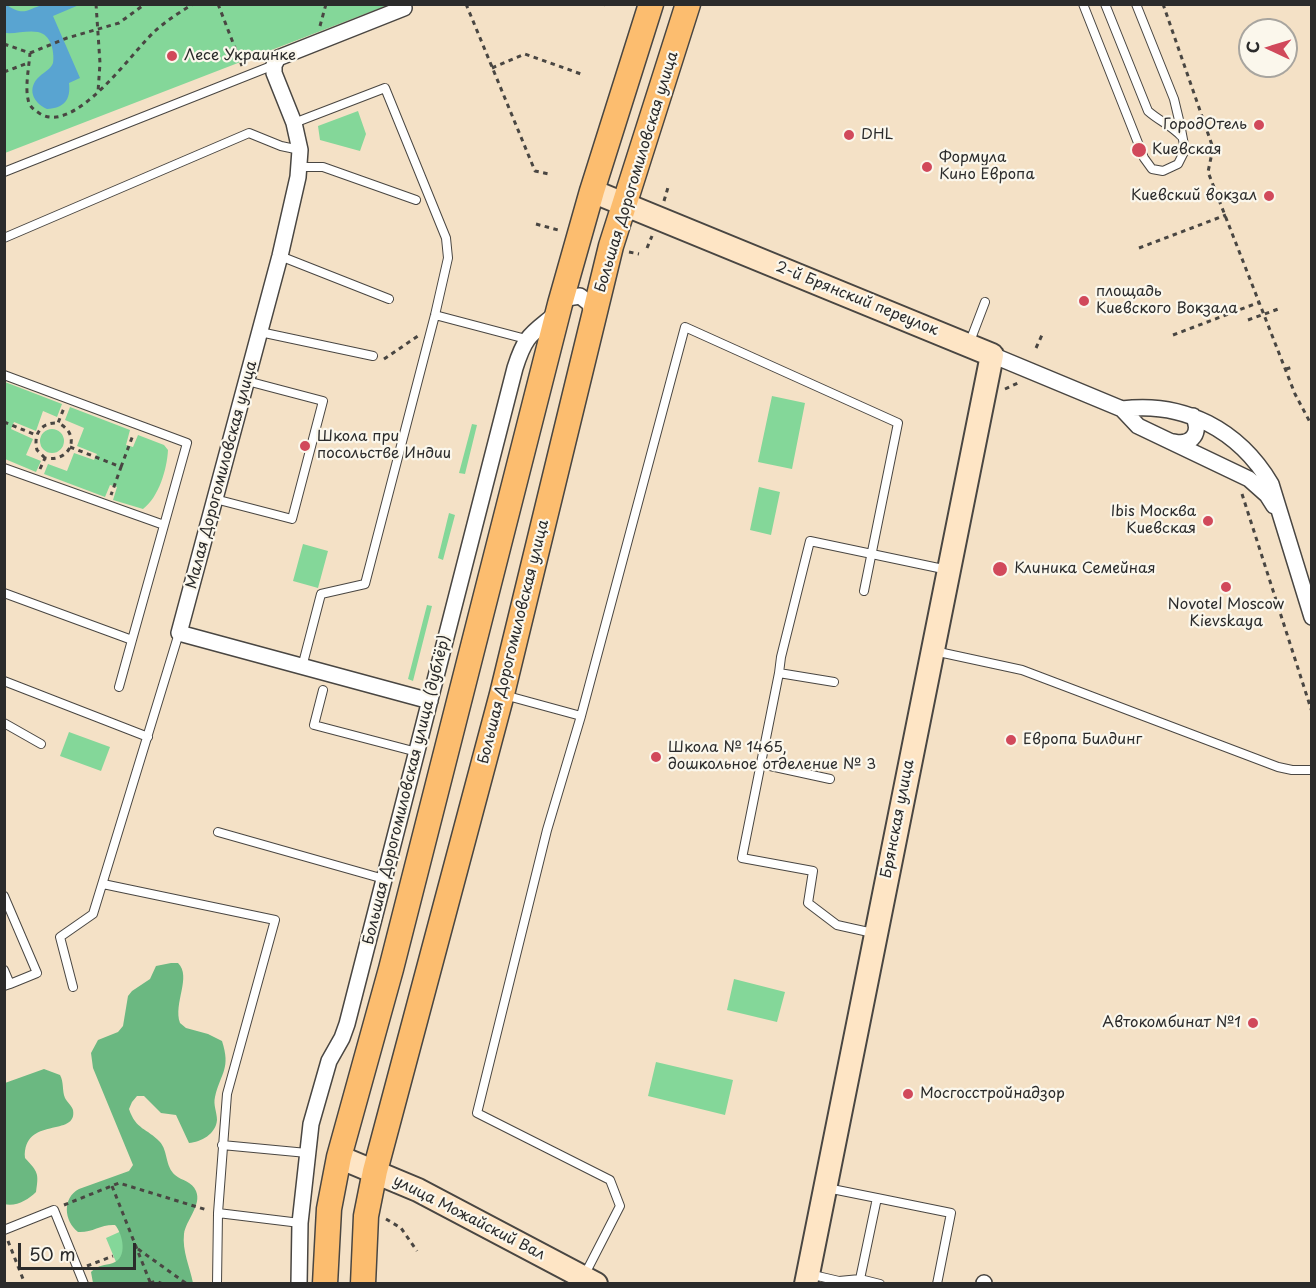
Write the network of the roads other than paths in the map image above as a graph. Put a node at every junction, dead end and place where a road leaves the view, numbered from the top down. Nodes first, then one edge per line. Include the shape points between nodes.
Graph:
1 (651, 4) edge
2 (690, 4) edge
3 (1083, 4) edge
4 (1106, 4) edge
5 (1136, 4) edge
6 (407, 6) edge
7 (274, 65) junction
8 (294, 123) junction
9 (1182, 137) junction
10 (300, 150) junction
11 (300, 167) junction
12 (4, 172) edge
13 (592, 191) junction
14 (416, 200) dead end
15 (624, 203) junction
16 (4, 238) edge
17 (280, 256) junction
18 (389, 300) dead end
19 (985, 302) dead end
20 (559, 308) junction
21 (435, 315) junction
22 (592, 318) junction
23 (260, 332) junction
24 (526, 339) junction
25 (969, 345) junction
26 (992, 355) junction
27 (373, 356) road end
28 (4, 375) edge
29 (247, 381) junction
30 (1122, 409) junction
31 (1193, 416) junction
32 (1174, 442) junction
33 (4, 468) edge
34 (215, 499) junction
35 (1280, 516) junction
36 (164, 525) junction
37 (871, 554) junction
38 (949, 571) junction
39 (864, 591) dead end
40 (4, 592) edge
41 (1311, 617) edge
42 (179, 633) junction
43 (132, 640) junction
44 (932, 651) junction
45 (302, 667) junction
46 (779, 673) junction
47 (4, 681) edge
48 (834, 682) dead end
49 (119, 687) dead end
50 (323, 690) dead end
51 (502, 694) junction
52 (430, 701) junction
53 (581, 716) junction
54 (4, 723) edge
55 (148, 736) junction
56 (41, 744) dead end
57 (417, 752) junction
58 (760, 764) junction
59 (1311, 770) edge
60 (830, 779) dead end
61 (218, 832) dead end
62 (384, 879) junction
63 (104, 884) junction
64 (4, 896) edge
65 (875, 934) junction
66 (4, 970) edge
67 (7, 985) edge
68 (73, 987) dead end
69 (222, 1145) junction
70 (307, 1153) junction
71 (339, 1157) junction
72 (375, 1171) junction
73 (825, 1188) junction
74 (877, 1198) junction
75 (218, 1213) junction
76 (300, 1223) junction
77 (4, 1231) edge
78 (807, 1279) edge
79 (590, 1280) edge
80 (860, 1280) junction
81 (84, 1284) edge
82 (217, 1284) edge
83 (299, 1284) edge
84 (325, 1284) edge
85 (363, 1284) edge
86 (880, 1284) edge
87 (936, 1284) edge

1 - 13 main road
2 - 15 main road, Большая Дорогомиловская улица
3 - 9 lane via 1144,158 1152,169 1163,171 1178,165 1185,150
4 - 9 lane via 1148,111
5 - 9 lane via 1174,99
6 - 7 street via 278,58
7 - 8 street, Малая Дорогомиловская улица
7 - 12 lane
8 - 10 street, Малая Дорогомиловская улица
8 - 21 lane via 385,88 446,238 448,258
10 - 11 street, Малая Дорогомиловская улица
10 - 16 lane via 249,133
11 - 14 lane via 323,167
11 - 17 street, Малая Дорогомиловская улица
13 - 15 street, 2-й Брянский переулок
13 - 20 main road
15 - 22 main road, Большая Дорогомиловская улица
15 - 25 street, 2-й Брянский переулок
17 - 18 lane
17 - 23 street, Малая Дорогомиловская улица
19 - 25 lane
20 - 22 street via 573,296 586,299
20 - 24 street, Большая Дорогомиловская улица (дублёр)
20 - 71 main road via 394,957
21 - 24 lane
21 - 45 lane via 365,584 321,594
22 - 51 main road, Большая Дорогомиловская улица
23 - 27 lane
23 - 29 street, Малая Дорогомиловская улица
24 - 52 street, Большая Дорогомиловская улица (дублёр) via 515,368
25 - 26 street, 2-й Брянский переулок
26 - 30 street, 2-й Брянский переулок
26 - 38 street, Брянская улица
28 - 36 lane via 187,443
29 - 34 street, Малая Дорогомиловская улица
29 - 34 lane via 323,401 292,519
30 - 31 street, 2-й Брянский переулок via 1164,408
30 - 32 street, 2-й Брянский переулок via 1138,426
31 - 32 street via 1197,423 1194,437 1181,444
31 - 35 street, 2-й Брянский переулок via 1219,429 1255,460 1271,484
32 - 35 street, 2-й Брянский переулок via 1249,479 1267,495
33 - 36 lane
34 - 42 street, Малая Дорогомиловская улица
35 - 41 street
36 - 43 lane
37 - 38 lane
37 - 39 lane
37 - 46 lane via 810,541
37 - 53 lane via 898,423 685,327
38 - 44 street, Брянская улица
40 - 43 lane
42 - 45 street
42 - 55 lane
43 - 49 lane
44 - 59 lane via 1022,670 1278,767
44 - 65 street, Брянская улица
45 - 52 street
46 - 48 lane
46 - 58 lane
47 - 55 lane
50 - 57 lane via 314,725
51 - 53 lane
51 - 72 main road, Большая Дорогомиловская улица
52 - 57 street, Большая Дорогомиловская улица (дублёр)
53 - 79 lane via 547,830 477,1113 610,1180 620,1206
54 - 56 lane
55 - 63 lane
57 - 62 street, Большая Дорогомиловская улица (дублёр)
58 - 60 lane
58 - 65 lane via 742,858 813,871 808,903 837,925
61 - 62 lane
62 - 70 street, Большая Дорогомиловская улица (дублёр) via 347,1024 323,1077
63 - 68 lane via 93,914 60,937
63 - 69 lane via 275,920 227,1094
64 - 67 lane via 37,973
65 - 73 street, Брянская улица
66 - 67 lane
69 - 70 lane
69 - 75 lane
70 - 76 street, Большая Дорогомиловская улица (дублёр)
71 - 72 street, улица Можайский Вал
71 - 84 main road via 329,1209
72 - 79 street, улица Можайский Вал
72 - 85 main road, Большая Дорогомиловская улица via 366,1216
73 - 74 lane
73 - 78 street, Брянская улица
74 - 80 lane
74 - 87 lane via 951,1213
75 - 76 lane
75 - 82 lane
76 - 83 street, Большая Дорогомиловская улица (дублёр)
77 - 81 lane via 54,1210
78 - 80 lane
80 - 86 lane

